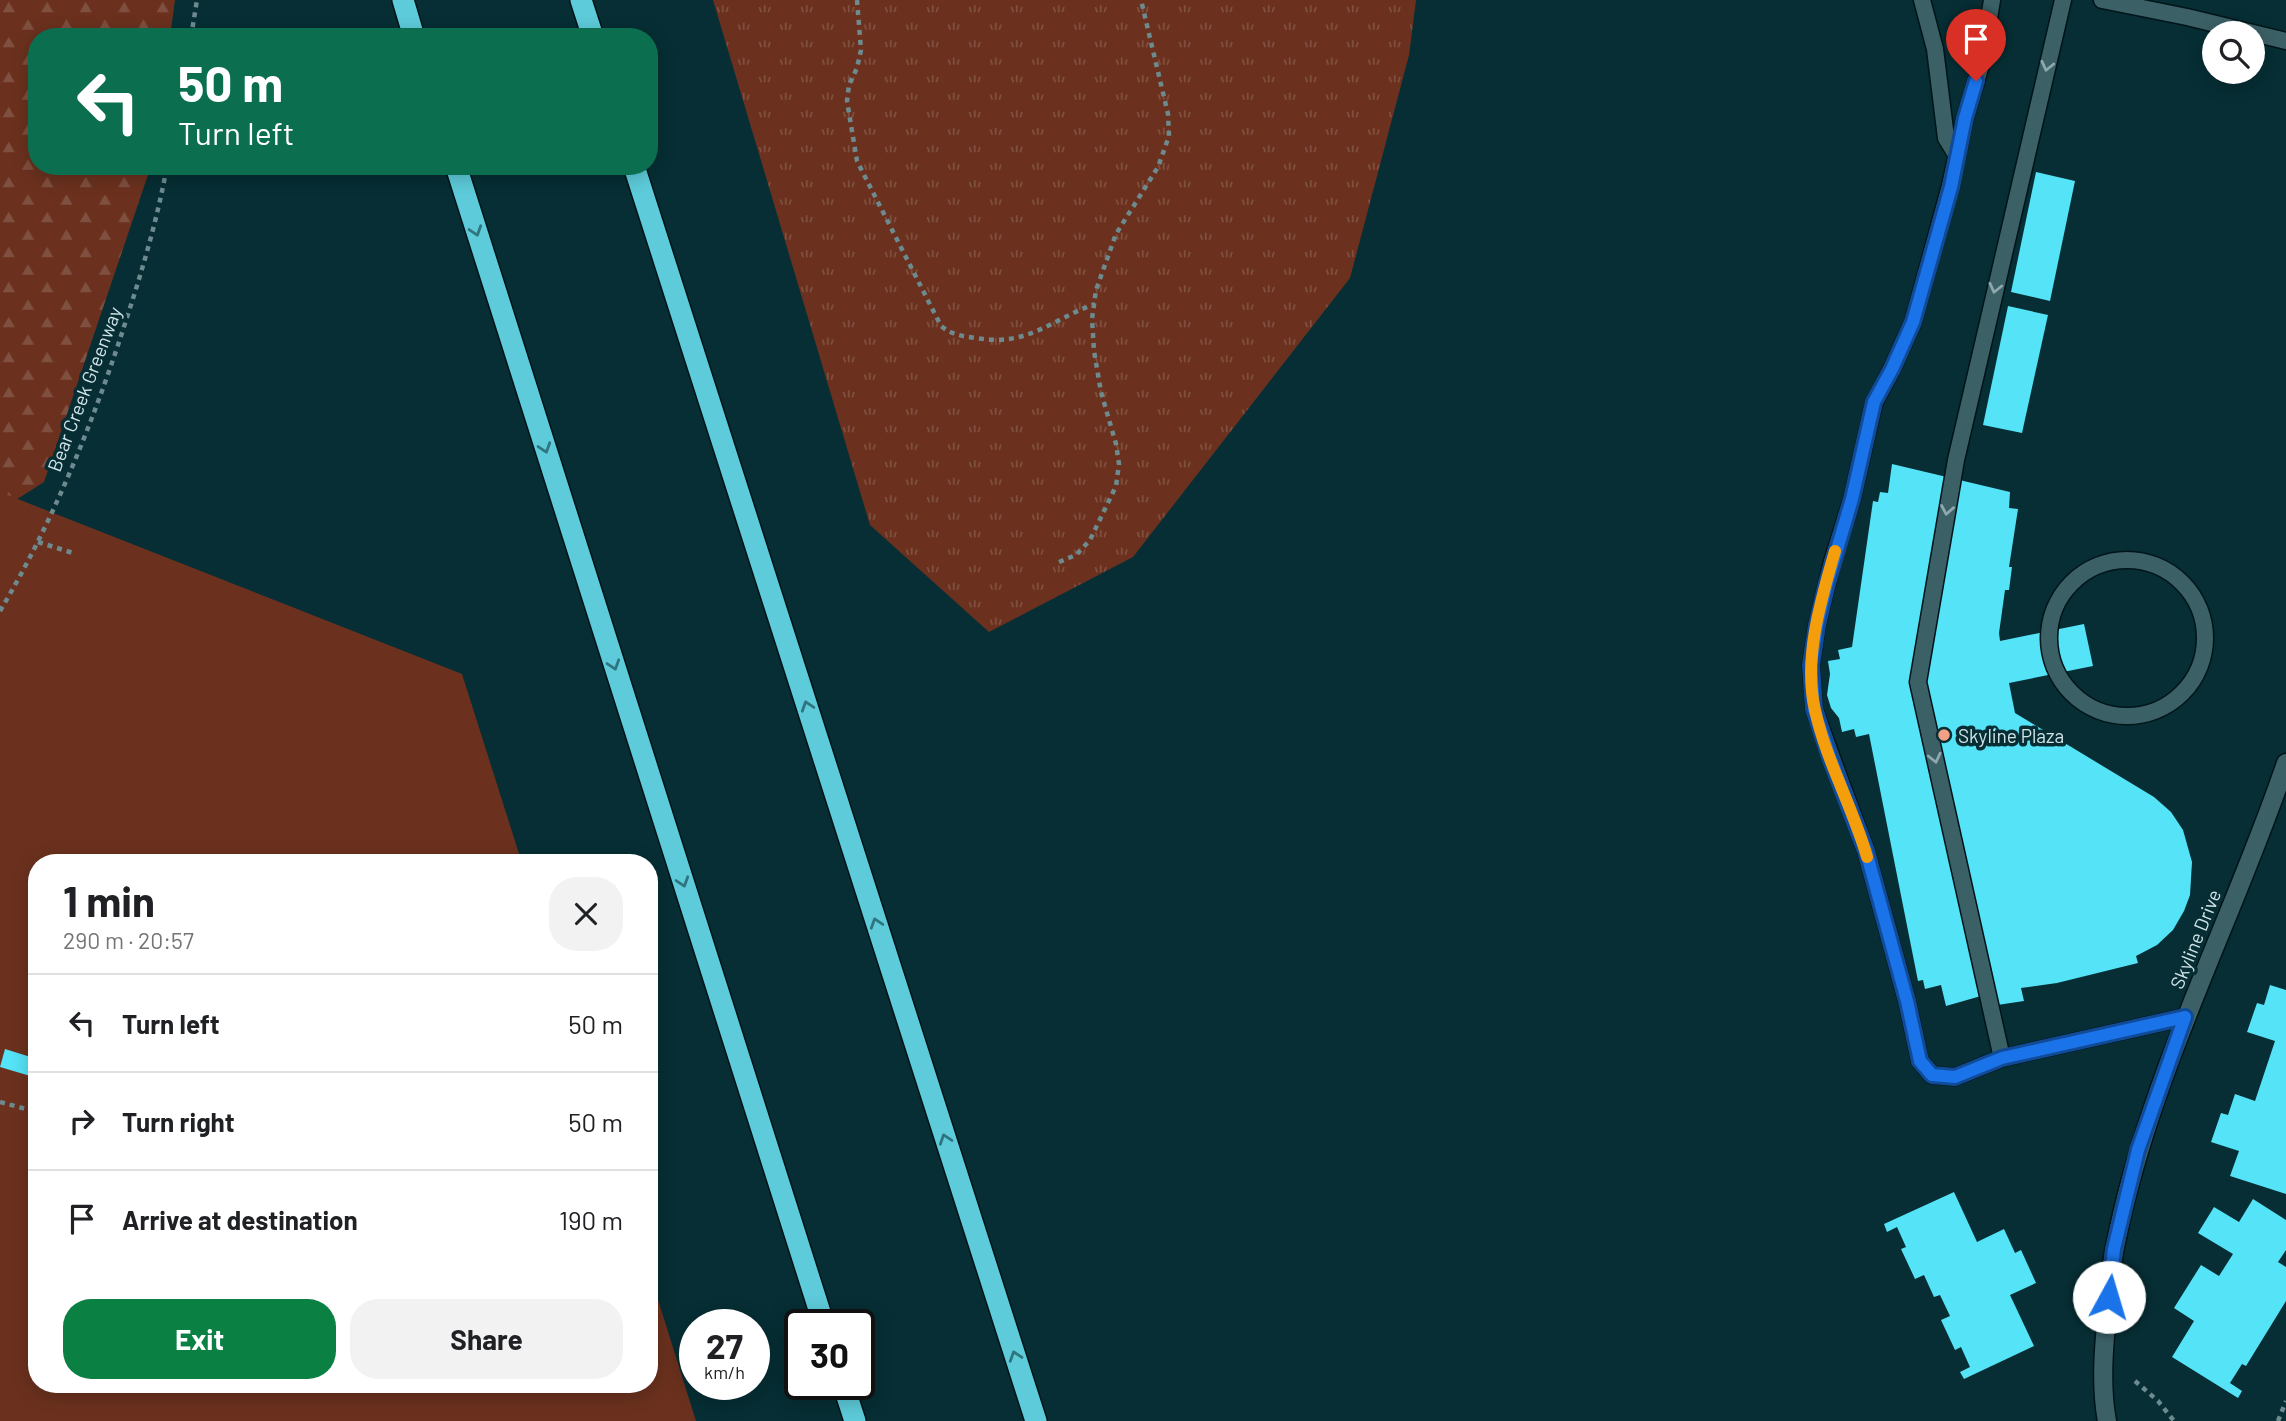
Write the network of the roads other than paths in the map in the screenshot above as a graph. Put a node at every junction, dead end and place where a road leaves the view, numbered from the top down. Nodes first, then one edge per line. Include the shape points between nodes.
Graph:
1 (403, 0) edge
2 (581, 0) edge
3 (1922, 0) edge
4 (1992, 0) edge
5 (2063, 0) edge
6 (2102, 0) edge
7 (2166, 6) edge
8 (411, 28) edge
9 (590, 28) edge
10 (2286, 41) edge
11 (1957, 156) junction
12 (459, 175) edge
13 (637, 175) edge
14 (2195, 677) joint
15 (2286, 763) edge
16 (2185, 1017) junction
17 (2002, 1058) junction
18 (819, 1309) edge
19 (848, 1400) edge
20 (855, 1421) edge
21 (1036, 1421) edge
22 (2107, 1421) edge

1 - 8 highway
2 - 9 highway
3 - 11 lane via 1935,49 1946,138
4 - 11 lane via 1982,62
5 -> 17 lane via 1956,460 1918,682
6 - 7 lane
7 - 10 lane
11 - 17 lane via 1913,322 1874,402 1811,665 1814,709 1866,851 1920,1061 1932,1075 1955,1077
12 -> 18 highway
21 -> 13 highway
14 - 14 lane via 2204,653 2205,628 2198,604 2183,582 2161,567 2136,559 2109,561 2085,571 2065,589 2052,611 2048,638 2053,664 2065,687 2084,704 2108,714 2133,716 2158,710 2179,696
15 - 16 street, Skyline Drive
16 - 17 lane
16 - 22 street, Skyline Drive via 2138,1150 2114,1249 2106,1322 2103,1401
19 - 20 highway

